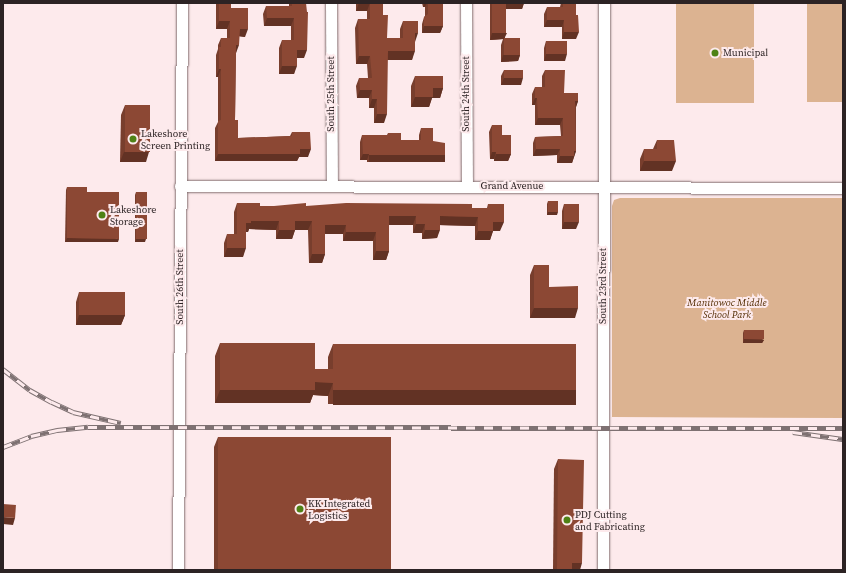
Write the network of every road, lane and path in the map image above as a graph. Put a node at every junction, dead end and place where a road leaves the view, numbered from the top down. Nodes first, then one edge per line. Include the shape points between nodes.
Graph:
1 (182, 3) edge
2 (331, 3) edge
3 (466, 3) edge
4 (604, 3) edge
5 (332, 185) junction
6 (180, 186) junction
7 (467, 186) junction
8 (604, 187) junction
9 (843, 188) edge
10 (178, 570) edge
11 (603, 570) edge

1 - 6 street, South 26th Street
2 - 5 street, South 25th Street
3 - 7 street, South 24th Street
4 - 8 street, South 23rd Street
5 - 6 street, Grand Avenue
5 - 7 street, Grand Avenue
6 - 10 street, South 26th Street
7 - 8 street, Grand Avenue
8 - 9 street, Grand Avenue
8 - 11 street, South 23rd Street

